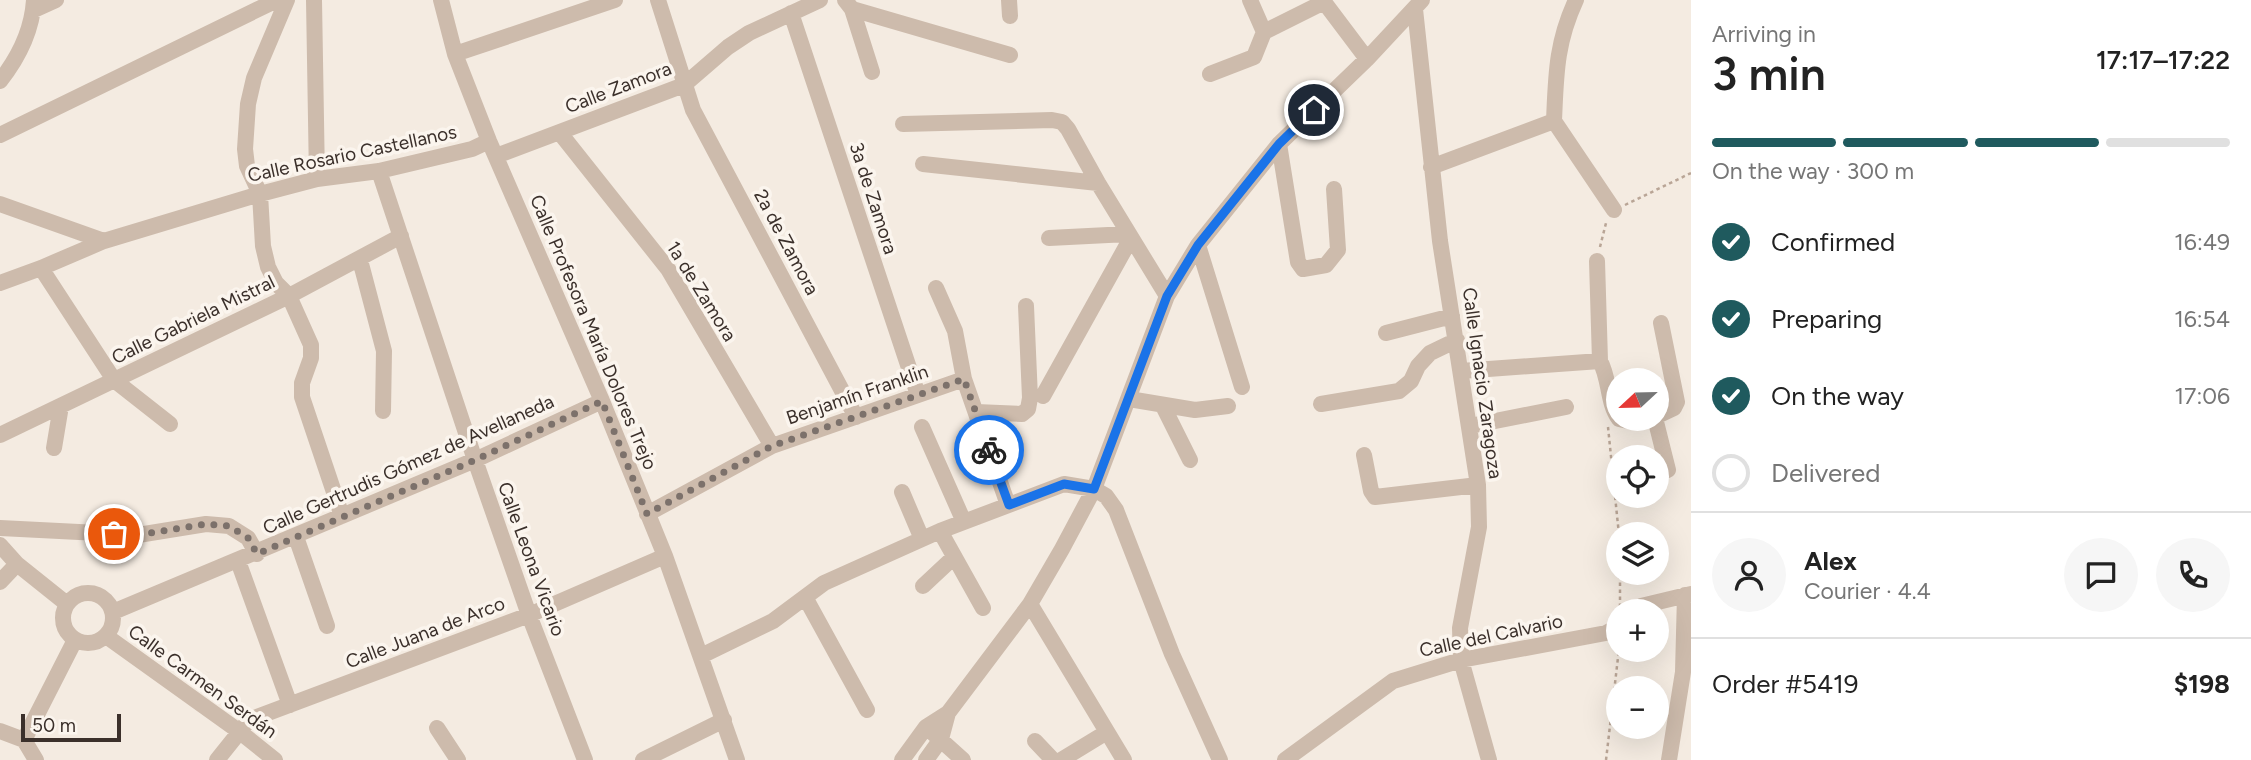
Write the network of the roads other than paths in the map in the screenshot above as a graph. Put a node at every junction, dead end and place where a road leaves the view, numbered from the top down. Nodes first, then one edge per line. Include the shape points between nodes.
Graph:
1 (56, 0) edge
2 (277, 0) edge
3 (287, 0) edge
4 (314, 0) edge
5 (441, 0) edge
6 (615, 0) edge
7 (658, 0) edge
8 (820, 0) edge
9 (1250, 0) edge
10 (1576, 0) edge
11 (1324, 1) edge
12 (34, 5) edge
13 (848, 5) edge
14 (1418, 5) edge
15 (791, 13) junction
16 (1264, 32) junction
17 (0, 53) edge
18 (454, 54) junction
19 (1010, 55) dead end
20 (1367, 59) junction
21 (13, 64) junction
22 (872, 72) dead end
23 (1210, 74) dead end
24 (0, 81) edge
25 (684, 85) junction
26 (1553, 121) junction
27 (903, 124) dead end
28 (560, 133) junction
29 (0, 135) edge
30 (489, 141) junction
31 (1279, 144) junction
32 (496, 156) junction
33 (923, 164) dead end
34 (1431, 167) junction
35 (379, 170) junction
36 (317, 180) junction
37 (1098, 183) junction
38 (1334, 189) dead end
39 (260, 194) junction
40 (0, 204) edge
41 (1614, 210) road end
42 (401, 236) junction
43 (1129, 236) junction
44 (1049, 238) dead end
45 (104, 241) junction
46 (1198, 245) junction
47 (360, 260) junction
48 (1597, 261) road end
49 (41, 268) junction
50 (0, 283) edge
51 (936, 288) dead end
52 (289, 296) junction
53 (1167, 296) junction
54 (1026, 306) dead end
55 (1452, 316) junction
56 (1661, 323) dead end
57 (1386, 333) dead end
58 (1457, 340) junction
59 (1600, 361) junction
60 (1461, 371) junction
61 (1606, 372) edge
62 (964, 379) junction
63 (114, 380) junction
64 (1242, 387) dead end
65 (918, 395) junction
66 (1043, 396) dead end
67 (1129, 399) junction
68 (602, 401) junction
69 (1321, 404) dead end
70 (1163, 406) junction
71 (61, 407) junction
72 (1228, 407) dead end
73 (1566, 407) dead end
74 (1670, 410) edge
75 (383, 411) dead end
76 (976, 412) junction
77 (856, 417) junction
78 (170, 424) dead end
79 (1470, 426) junction
80 (922, 427) dead end
81 (0, 435) edge
82 (772, 446) junction
83 (54, 448) dead end
84 (1364, 455) dead end
85 (475, 460) junction
86 (1190, 460) dead end
87 (1478, 485) junction
88 (1094, 489) junction
89 (902, 492) dead end
90 (1009, 505) junction
91 (647, 514) junction
92 (342, 516) junction
93 (964, 522) junction
94 (0, 528) edge
95 (940, 531) junction
96 (296, 537) junction
97 (922, 539) junction
98 (0, 545) edge
99 (257, 554) junction
100 (665, 556) junction
101 (954, 557) junction
102 (237, 561) junction
103 (17, 564) junction
104 (0, 582) edge
105 (923, 586) dead end
106 (1688, 594) edge
107 (805, 597) junction
108 (1668, 599) edge
109 (67, 604) junction
110 (1030, 604) junction
111 (983, 608) dead end
112 (113, 612) junction
113 (529, 615) junction
114 (327, 626) dead end
115 (1606, 631) edge
116 (106, 636) junction
117 (75, 640) junction
118 (701, 656) junction
119 (1461, 660) junction
120 (290, 705) junction
121 (867, 710) dead end
122 (948, 713) junction
123 (724, 720) junction
124 (926, 727) junction
125 (437, 728) dead end
126 (0, 731) edge
127 (240, 732) junction
128 (1107, 732) junction
129 (941, 739) junction
130 (24, 740) junction
131 (1035, 741) dead end
132 (36, 760) edge
133 (217, 760) edge
134 (275, 760) edge
135 (458, 760) edge
136 (585, 760) edge
137 (643, 760) edge
138 (737, 760) edge
139 (902, 760) edge
140 (926, 760) edge
141 (963, 760) edge
142 (1054, 760) edge
143 (1061, 760) edge
144 (1124, 760) edge
145 (1220, 760) edge
146 (1285, 760) edge
147 (1489, 760) edge
148 (1669, 760) edge

1 - 12 street
2 - 29 street
3 - 39 street via 254,78 248,104 244,149
4 - 36 street
5 - 18 street, Calle Profesora María Dolores Trejo
6 - 18 street
7 - 25 street, 2a de Zamora
8 - 15 street, Calle Zamora
9 - 16 street
10 - 26 street via 1557,55
11 - 16 street
11 - 20 street
12 - 21 street via 27,37
13 - 19 street
13 - 22 street
14 - 20 street
14 - 34 street, Calle Ignacio Zaragoza
15 - 25 street, Calle Zamora via 728,47
15 - 65 street, 3a de Zamora
16 - 23 street via 1254,57
17 - 21 street
18 - 30 street, Calle Profesora María Dolores Trejo
20 - 31 street
21 - 24 street
25 - 28 street, Calle Zamora
25 - 77 street, 2a de Zamora via 693,110
26 - 34 street
26 - 41 street
27 - 37 street via 1062,122
28 - 32 street, Calle Zamora
28 - 82 street, 1a de Zamora via 668,270
30 - 32 street, Calle Profesora María Dolores Trejo
30 - 35 street, Calle Rosario Castellanos
31 - 38 street via 1298,262 1303,269 1326,265 1338,250
31 - 46 street
32 - 68 street, Calle Profesora María Dolores Trejo
33 - 37 street
34 - 55 street, Calle Ignacio Zaragoza
35 - 36 street, Calle Rosario Castellanos
35 - 42 street, Calle Leona Vicario
36 - 39 street, Calle Rosario Castellanos
37 - 43 street
39 - 45 street, Calle Rosario Castellanos
39 - 52 street via 268,267
40 - 45 street
42 - 47 street, Calle Gabriela Mistral
42 - 85 street, Calle Leona Vicario
43 - 44 street
43 - 53 street
43 - 66 street
45 - 49 street, Calle Rosario Castellanos
46 - 53 street
46 - 64 street
47 - 52 street, Calle Gabriela Mistral
47 - 75 street via 384,351
48 - 59 street
49 - 50 street, Calle Rosario Castellanos
49 - 63 street
51 - 62 street via 954,331
52 - 63 street, Calle Gabriela Mistral
52 - 92 street via 311,345 302,397
53 - 67 street
54 - 76 street via 1028,409 1021,414
55 - 57 street
55 - 58 street, Calle Ignacio Zaragoza
56 - 74 street via 1677,402
58 - 60 street, Calle Ignacio Zaragoza
58 - 69 street via 1430,353 1399,391
59 - 60 street
59 - 61 street
60 - 79 street, Calle Ignacio Zaragoza
62 - 65 street, Benjamín Franklin
62 - 76 street
63 - 71 street, Calle Gabriela Mistral
63 - 78 street
65 - 77 street, Benjamín Franklin
67 - 70 street
67 - 88 street
68 - 85 street, Calle Gertrudis Gómez de Avellaneda
68 - 91 street, Calle Profesora María Dolores Trejo
70 - 72 street via 1195,410
70 - 86 street
71 - 81 street, Calle Gabriela Mistral
71 - 83 street
73 - 79 street
76 - 90 street
77 - 82 street, Benjamín Franklin
79 - 87 street, Calle Ignacio Zaragoza
80 - 93 street
82 - 91 street, Benjamín Franklin
84 - 87 street via 1375,497
85 - 92 street, Calle Gertrudis Gómez de Avellaneda
85 - 113 street, Calle Leona Vicario
87 - 119 street, Calle Ignacio Zaragoza via 1479,527 1460,628
88 - 90 street via 1064,484
88 - 110 street
88 - 145 street via 1116,510 1172,654
89 - 97 street
90 - 93 street
91 - 100 street, Calle Profesora María Dolores Trejo
92 - 96 street, Calle Gertrudis Gómez de Avellaneda
93 - 95 street
94 - 99 street via 138,535 206,524 229,526 248,538
95 - 97 street
95 - 101 street
96 - 99 street, Calle Gertrudis Gómez de Avellaneda
96 - 114 street
97 - 107 street via 824,583
98 - 103 street
99 - 102 street, Calle Gertrudis Gómez de Avellaneda
100 - 113 street, Calle Juana de Arco
100 - 118 street, Calle Profesora María Dolores Trejo
101 - 105 street
101 - 111 street
102 - 112 street, Calle Gertrudis Gómez de Avellaneda
102 - 120 street
103 - 104 street
103 - 109 street
106 - 108 street
106 - 148 street via 1683,673
107 - 118 street via 773,621
107 - 121 street
109 - 112 street, Calle Carmen Serdán via 80,594 97,594
109 - 117 street via 63,620
110 - 122 street
110 - 128 street
112 - 116 street, Calle Carmen Serdán
113 - 120 street, Calle Juana de Arco
113 - 136 street, Calle Leona Vicario
115 - 119 street, Calle del Calvario
116 - 117 street, Calle Carmen Serdán via 92,643
116 - 127 street, Calle Carmen Serdán
117 - 130 street
118 - 123 street, Calle Profesora María Dolores Trejo
119 - 146 street, Calle del Calvario via 1392,681
119 - 147 street, Calle Ignacio Zaragoza
120 - 127 street, Calle Juana de Arco via 249,720
122 - 124 street
122 - 129 street
123 - 137 street
123 - 138 street, Calle Profesora María Dolores Trejo
124 - 129 street
124 - 139 street
125 - 135 street
126 - 130 street
127 - 133 street, Calle Juana de Arco
127 - 134 street, Calle Carmen Serdán
128 - 143 street
128 - 144 street
129 - 140 street
129 - 141 street
130 - 132 street
131 - 142 street

